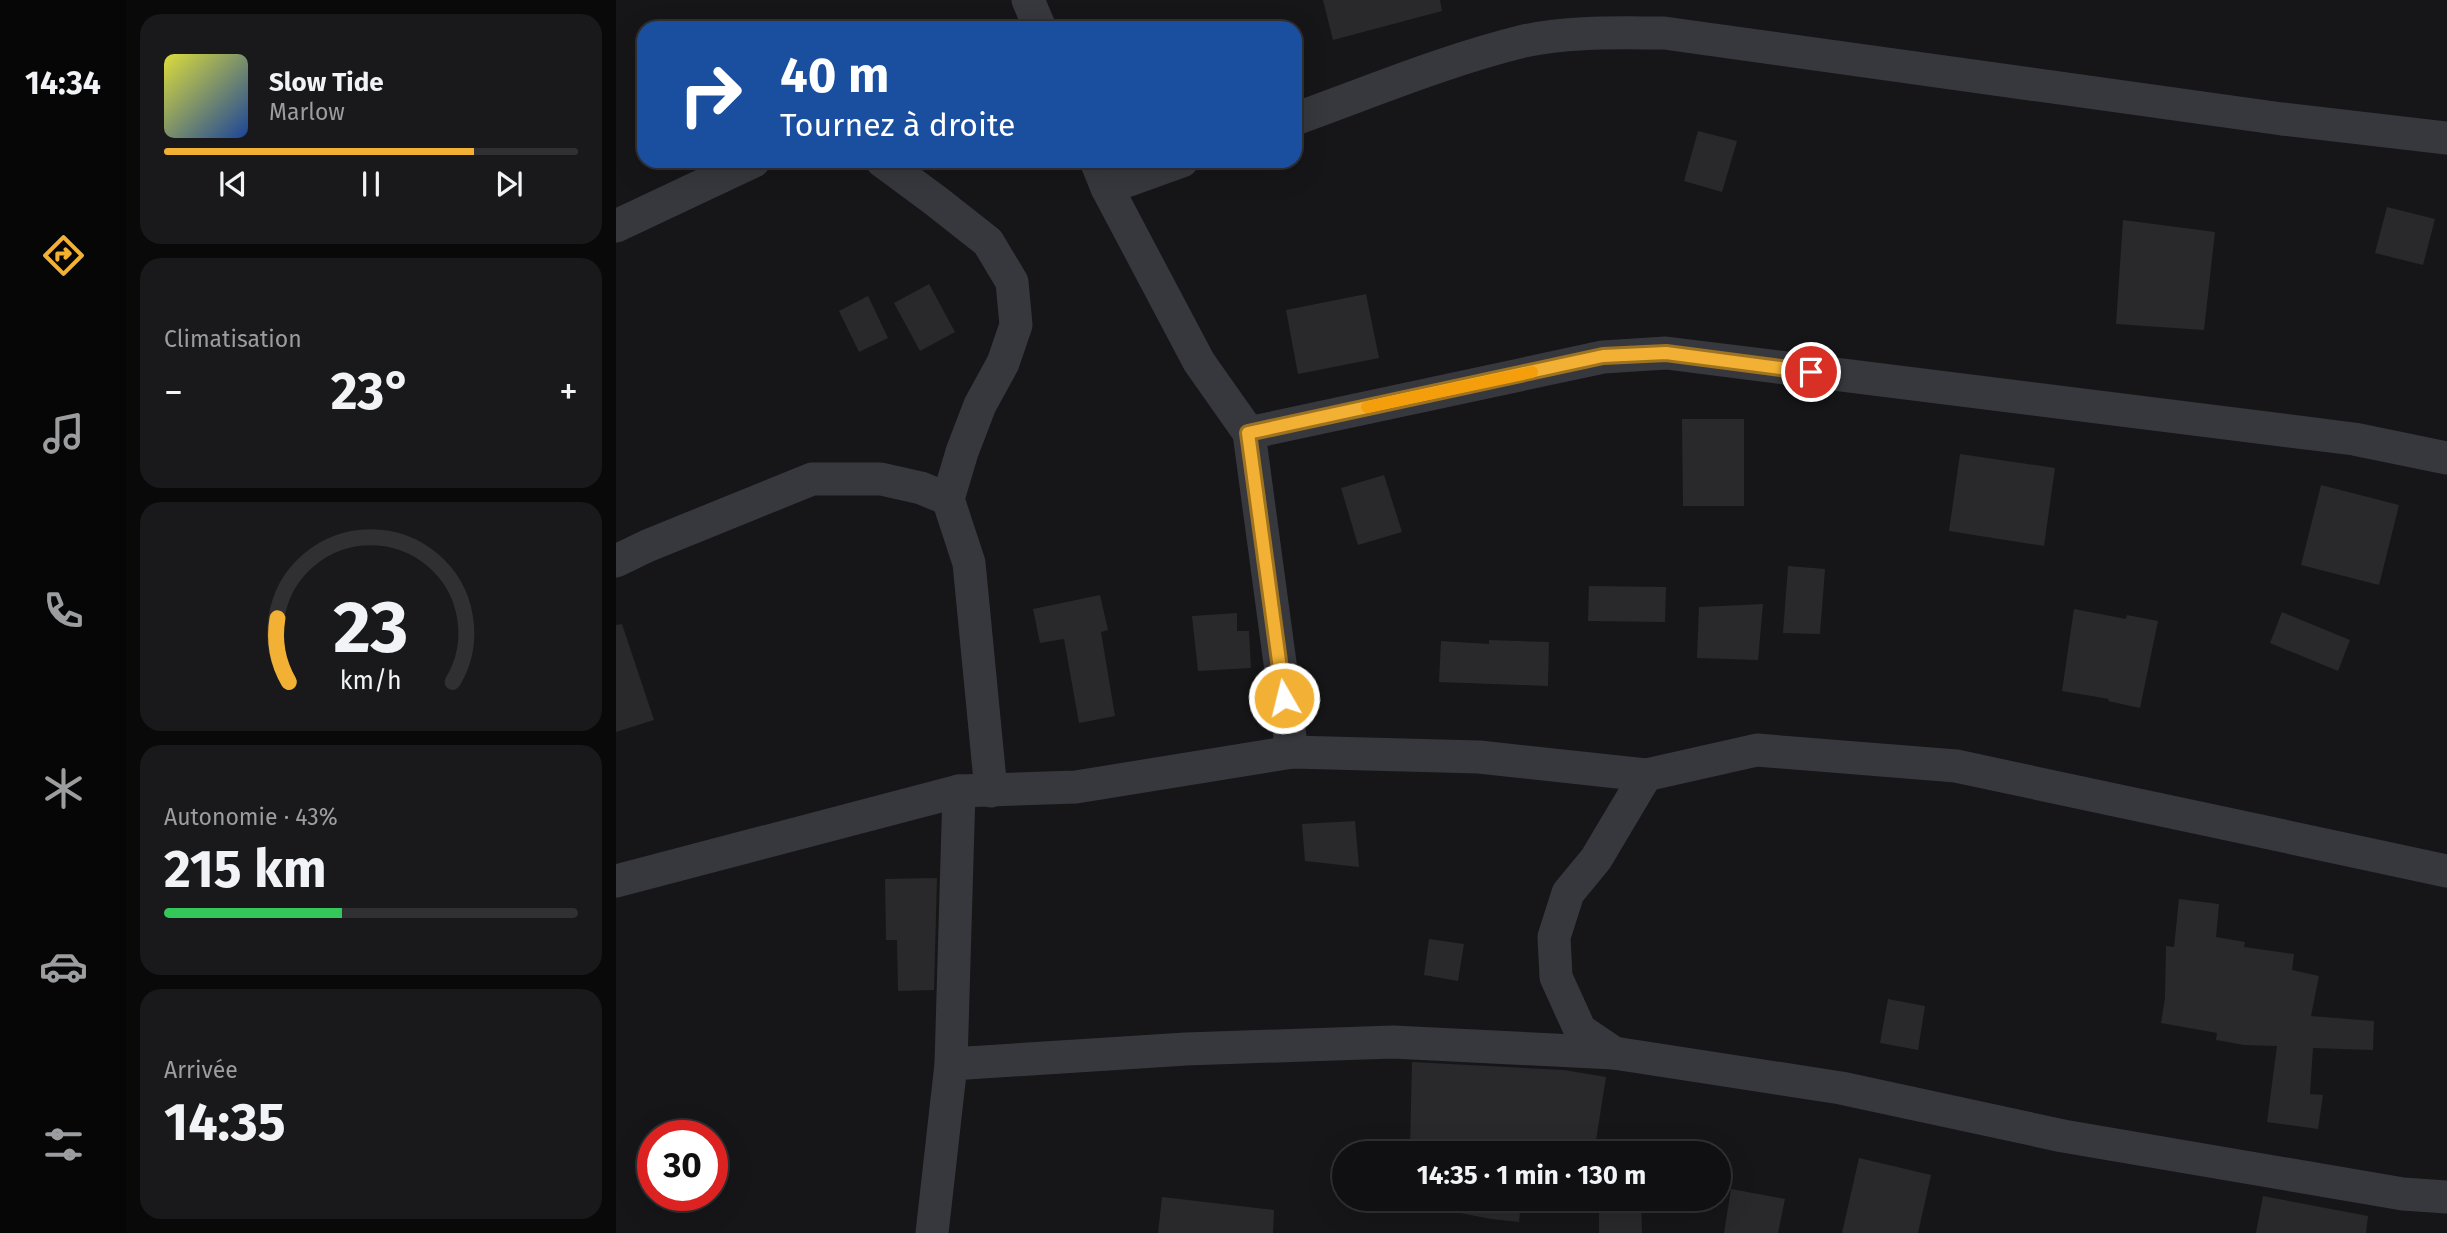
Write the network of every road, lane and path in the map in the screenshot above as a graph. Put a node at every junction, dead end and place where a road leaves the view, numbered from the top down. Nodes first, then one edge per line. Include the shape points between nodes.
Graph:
1 (1028, 0) edge
2 (1037, 21) edge
3 (1302, 116) edge
4 (2447, 138) edge
5 (739, 168) edge
6 (891, 168) edge
7 (1142, 168) edge
8 (1102, 175) edge
9 (616, 226) edge
10 (1248, 433) junction
11 (2447, 458) edge
12 (948, 499) junction
13 (616, 561) edge
14 (1292, 752) junction
15 (1646, 775) junction
16 (975, 791) junction
17 (2447, 871) edge
18 (616, 881) edge
19 (1614, 1053) junction
20 (951, 1064) junction
21 (2447, 1196) edge
22 (932, 1233) edge

1 - 2 street
3 - 4 street via 1454,61 1527,41 1664,33
5 - 9 street
6 - 12 street via 988,242 1012,282 1016,325 1003,363 980,405
7 - 8 street
8 - 10 street via 1199,362
10 - 11 street via 1603,356 1666,353 2354,439
10 - 14 street
12 - 13 street via 881,479 812,479
12 - 16 street via 969,563
14 - 15 street via 1479,758
14 - 16 street via 1076,788
15 - 17 street via 1757,750 1956,766
15 - 19 street via 1596,859 1568,893 1554,937 1556,977 1580,1030
16 - 18 street
16 - 20 street
19 - 20 street via 1393,1042
19 - 21 street via 1841,1088 2063,1136 2403,1194
20 - 22 street

